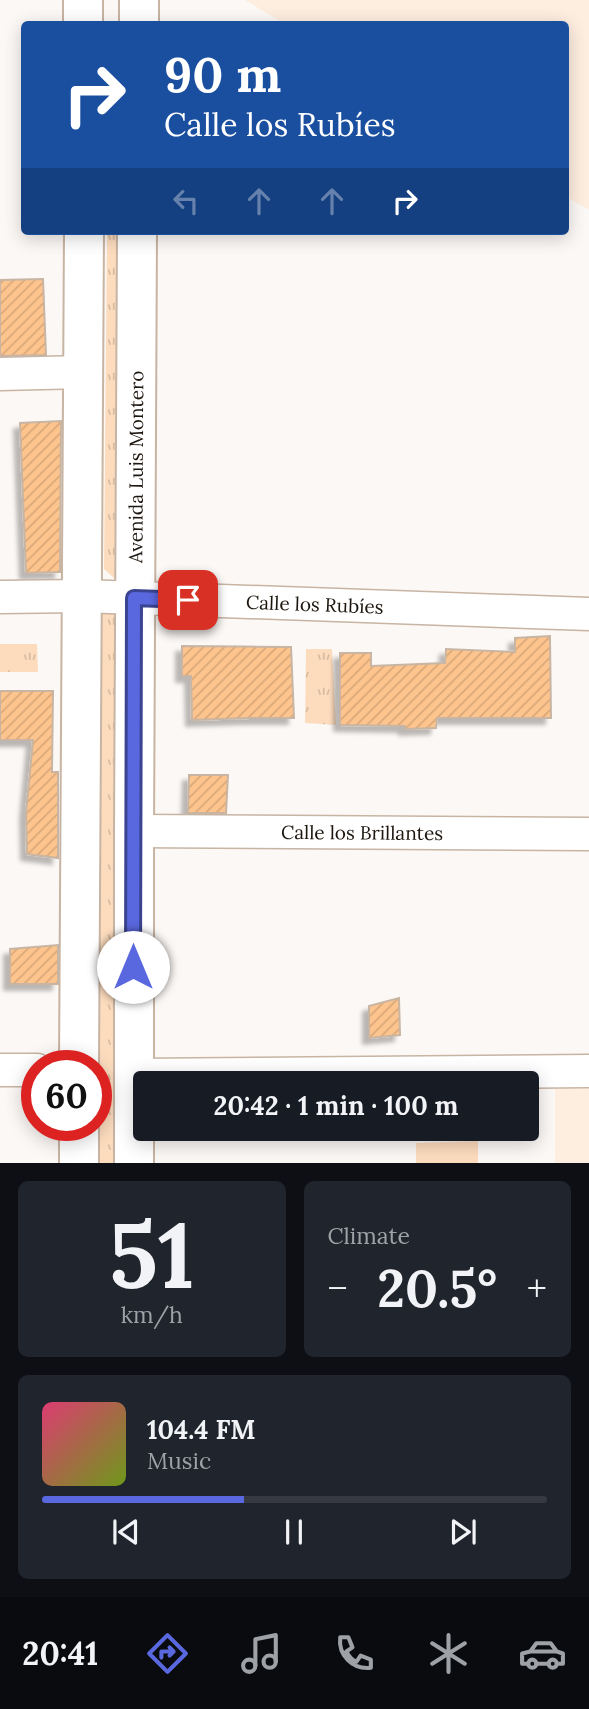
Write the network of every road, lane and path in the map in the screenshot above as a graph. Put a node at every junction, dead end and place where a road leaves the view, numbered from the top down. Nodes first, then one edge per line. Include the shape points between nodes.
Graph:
1 (83, 0) edge
2 (139, 0) edge
3 (83, 21) edge
4 (138, 21) edge
5 (84, 235) edge
6 (137, 235) edge
7 (84, 372) junction
8 (0, 374) edge
9 (82, 596) junction
10 (0, 597) edge
11 (134, 598) junction
12 (589, 614) edge
13 (134, 831) junction
14 (589, 834) edge
15 (79, 1050) edge
16 (0, 1070) edge
17 (21, 1070) edge
18 (133, 1071) edge
19 (539, 1071) edge
20 (589, 1071) edge
21 (79, 1141) edge
22 (134, 1141) edge
23 (79, 1163) edge
24 (134, 1163) edge

1 - 3 main road
2 - 4 main road
5 - 7 main road
6 - 11 main road, Avenida Luis Montero
7 - 8 street
7 - 9 main road
9 - 10 street, Calle los Rubíes
9 - 11 street, Calle los Rubíes
9 - 15 main road
11 - 12 street, Calle los Rubíes
11 - 13 main road, Avenida Luis Montero
13 - 14 street, Calle los Brillantes
13 - 18 main road, Avenida Luis Montero
16 - 17 street
19 - 20 street
21 - 23 main road
22 - 24 main road, Avenida Luis Montero

